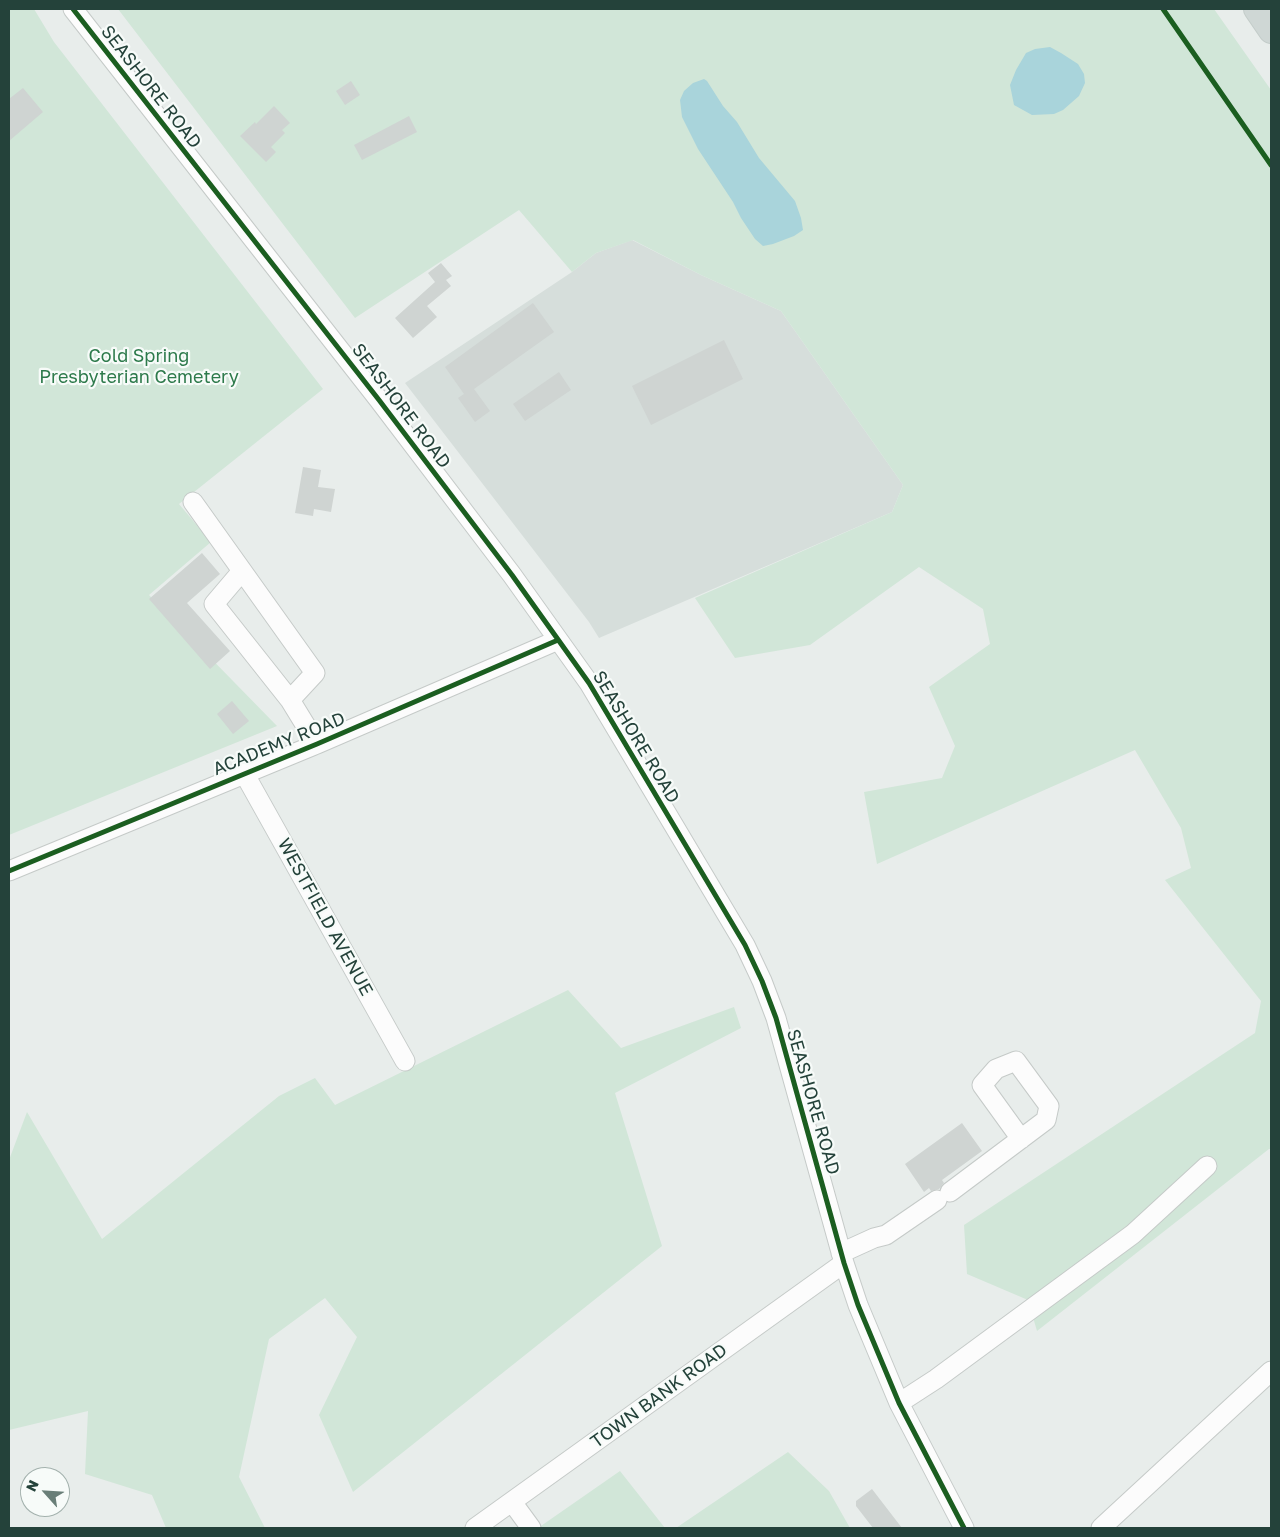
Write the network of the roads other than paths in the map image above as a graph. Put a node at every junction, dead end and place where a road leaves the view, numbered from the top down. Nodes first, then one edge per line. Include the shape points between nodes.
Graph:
1 (73, 9) edge
2 (1256, 9) edge
3 (1271, 31) edge
4 (193, 502) dead end
5 (242, 571) junction
6 (558, 640) junction
7 (290, 700) junction
8 (318, 744) junction
9 (244, 773) junction
10 (9, 871) edge
11 (406, 1061) dead end
12 (1021, 1139) dead end
13 (1207, 1166) dead end
14 (844, 1262) junction
15 (1271, 1371) edge
16 (899, 1403) junction
17 (512, 1502) junction
18 (475, 1528) edge
19 (531, 1528) edge
20 (964, 1528) edge
21 (1101, 1528) edge

1 - 6 street, SEASHORE ROAD via 379,400
2 - 3 main road
4 - 5 street
5 - 7 street via 315,673
5 - 7 street via 214,604
6 - 8 street, ACADEMY ROAD
6 - 14 street, SEASHORE ROAD via 594,692 758,972 776,1018
7 - 8 street
8 - 9 street, ACADEMY ROAD
9 - 10 street, ACADEMY ROAD
9 - 11 street, WESTFIELD AVENUE
12 - 14 street, TOWN BANK ROAD via 944,1196 886,1235 874,1238
13 - 16 street via 1134,1234
14 - 16 street, SEASHORE ROAD via 858,1305
14 - 17 street, TOWN BANK ROAD
15 - 21 street
16 - 20 street, SEASHORE ROAD
17 - 18 street, TOWN BANK ROAD
17 - 19 street

